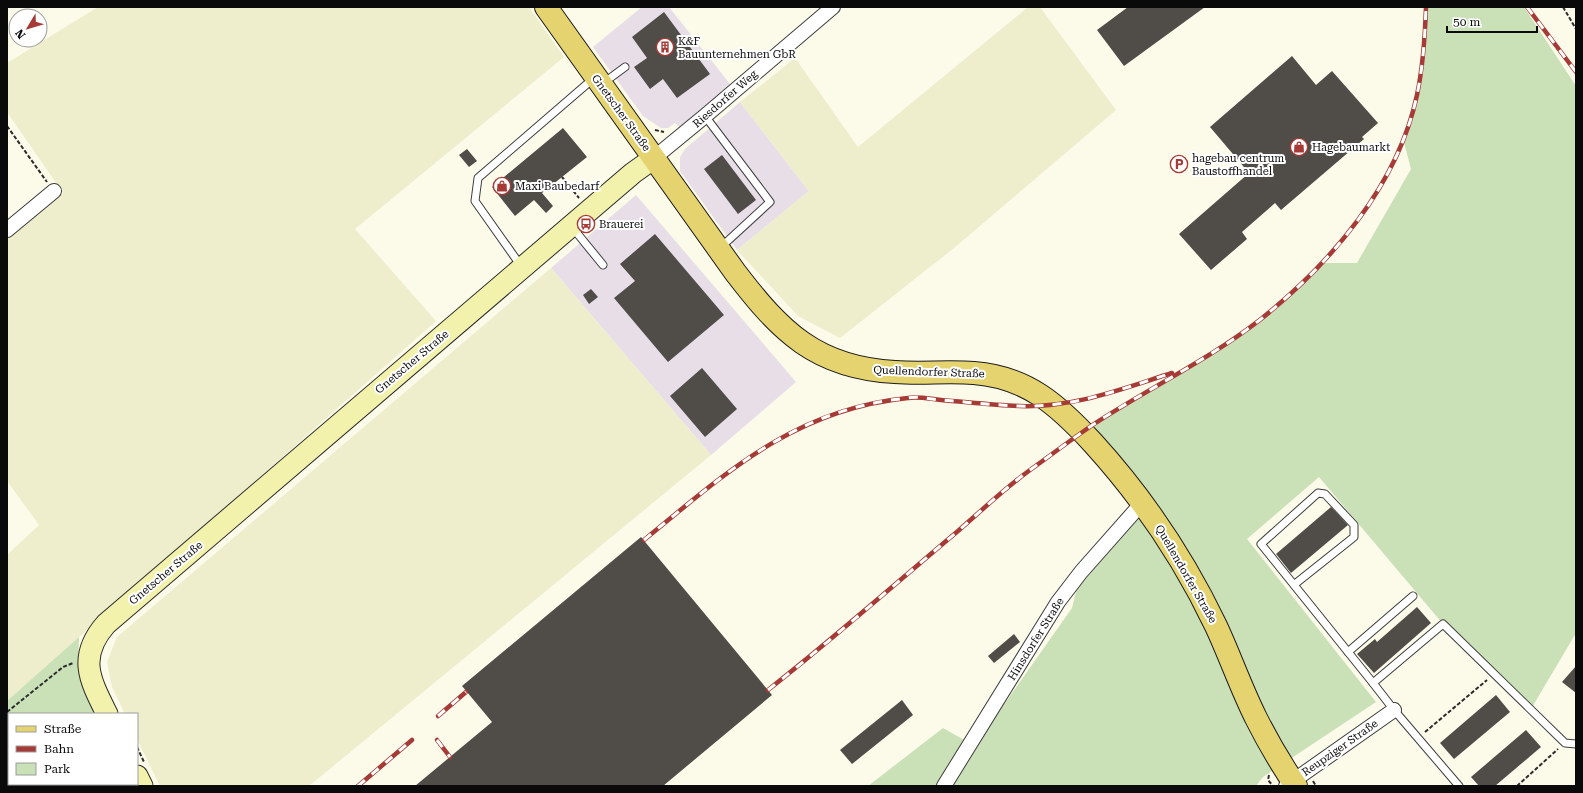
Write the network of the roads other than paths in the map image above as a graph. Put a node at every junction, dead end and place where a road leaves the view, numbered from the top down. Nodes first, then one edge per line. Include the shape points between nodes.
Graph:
1 (546, 7) edge
2 (832, 7) edge
3 (625, 67) dead end
4 (599, 80) junction
5 (705, 116) junction
6 (654, 158) junction
7 (54, 191) road end
8 (571, 226) junction
9 (7, 230) edge
10 (718, 249) junction
11 (603, 265) dead end
12 (523, 268) junction
13 (1142, 503) junction
14 (1295, 584) junction
15 (1413, 596) dead end
16 (1348, 652) junction
17 (1373, 683) junction
18 (1394, 710) junction
19 (106, 713) edge
20 (1576, 744) edge
21 (1295, 781) edge
22 (944, 786) edge
23 (1459, 786) edge

1 - 4 main road, Gnetscher Straße
2 - 5 street, Riesdorfer Weg
3 - 4 lane
4 - 6 main road, Gnetscher Straße
4 - 12 lane via 478,178 476,200
5 - 6 street, Riesdorfer Weg
5 - 10 lane via 770,202
6 - 8 main road, Gnetscher Straße
6 - 10 main road, Quellendorfer Straße
7 - 9 street
8 - 11 lane
8 - 12 main road, Gnetscher Straße
10 - 13 main road, Quellendorfer Straße via 773,319 798,340 825,356 860,368 878,371 985,374 1023,384 1039,393 1083,432
12 - 19 main road, Gnetscher Straße via 106,624 94,639 88,670
13 - 21 main road, Quellendorfer Straße via 1198,591 1256,717 1276,754
13 - 22 street, Hinsdorfer Straße via 1058,602
14 - 14 lane via 1261,544 1318,493 1325,494 1354,525 1354,536
14 - 16 lane
15 - 16 lane
16 - 17 lane
17 - 18 lane
17 - 20 lane via 1443,624 1565,743
18 - 21 street, Reupziger Straße
18 - 23 lane

